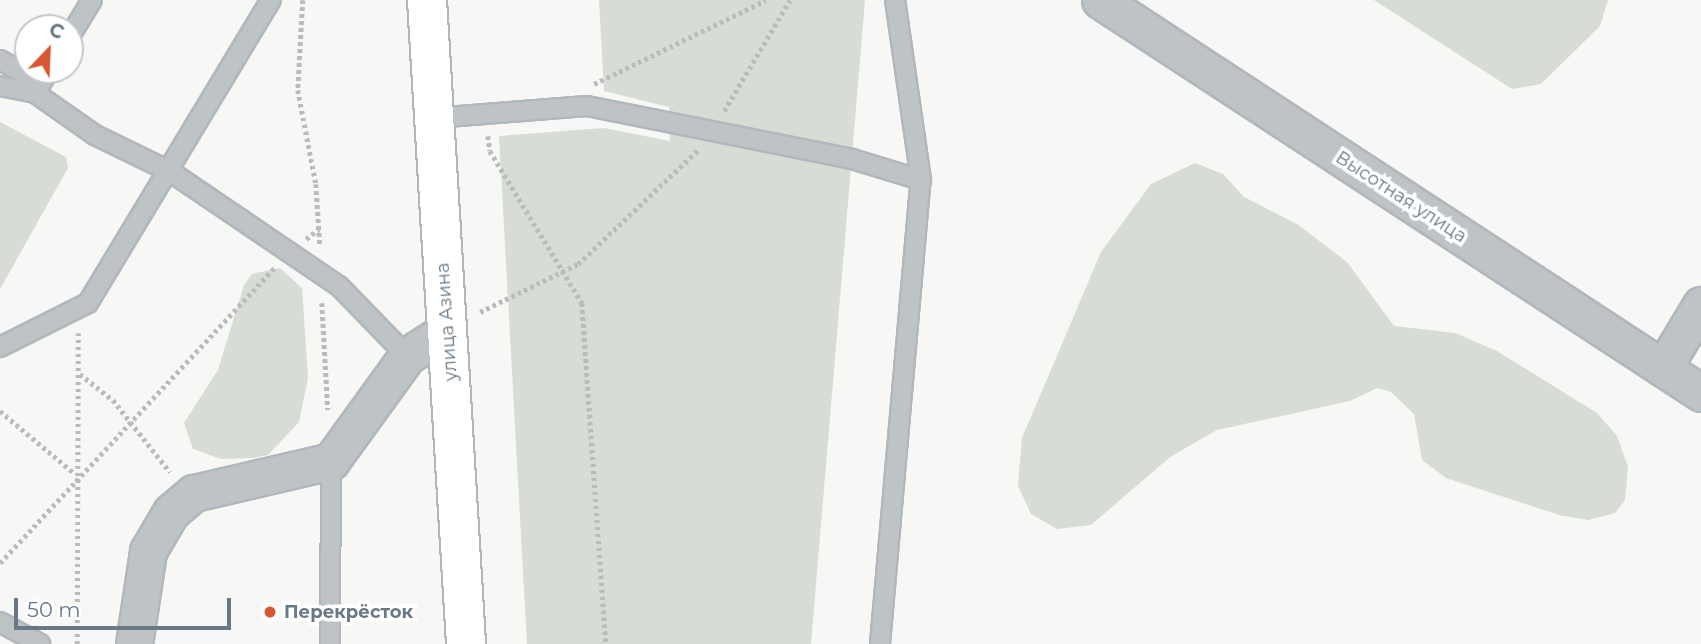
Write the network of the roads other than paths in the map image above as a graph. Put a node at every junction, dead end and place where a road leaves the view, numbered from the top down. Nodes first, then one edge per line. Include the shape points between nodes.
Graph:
1 (271, 0) edge
2 (427, 0) edge
3 (895, 0) edge
4 (1100, 0) edge
5 (20, 84) edge
6 (43, 84) edge
7 (0, 86) edge
8 (434, 118) junction
9 (171, 172) junction
10 (921, 180) junction
11 (1701, 305) edge
12 (447, 330) junction
13 (0, 347) edge
14 (407, 355) junction
15 (1663, 368) junction
16 (1701, 393) edge
17 (331, 461) junction
18 (0, 622) edge
19 (40, 644) edge
20 (134, 644) edge
21 (330, 644) edge
22 (466, 644) edge
23 (880, 644) edge

1 - 9 lane
2 - 8 main road, улица Азина
3 - 10 lane
4 - 15 street, Высотная улица
5 - 7 lane
6 - 9 lane via 95,135
8 - 10 lane via 587,106
8 - 12 main road, улица Азина
9 - 13 lane via 88,303
9 - 14 lane via 322,275
10 - 23 lane
11 - 15 street
12 - 14 street
12 - 22 main road, улица Азина
14 - 17 street
15 - 16 street, Высотная улица
17 - 20 street via 194,493 183,501 148,551
17 - 21 lane
18 - 19 lane

